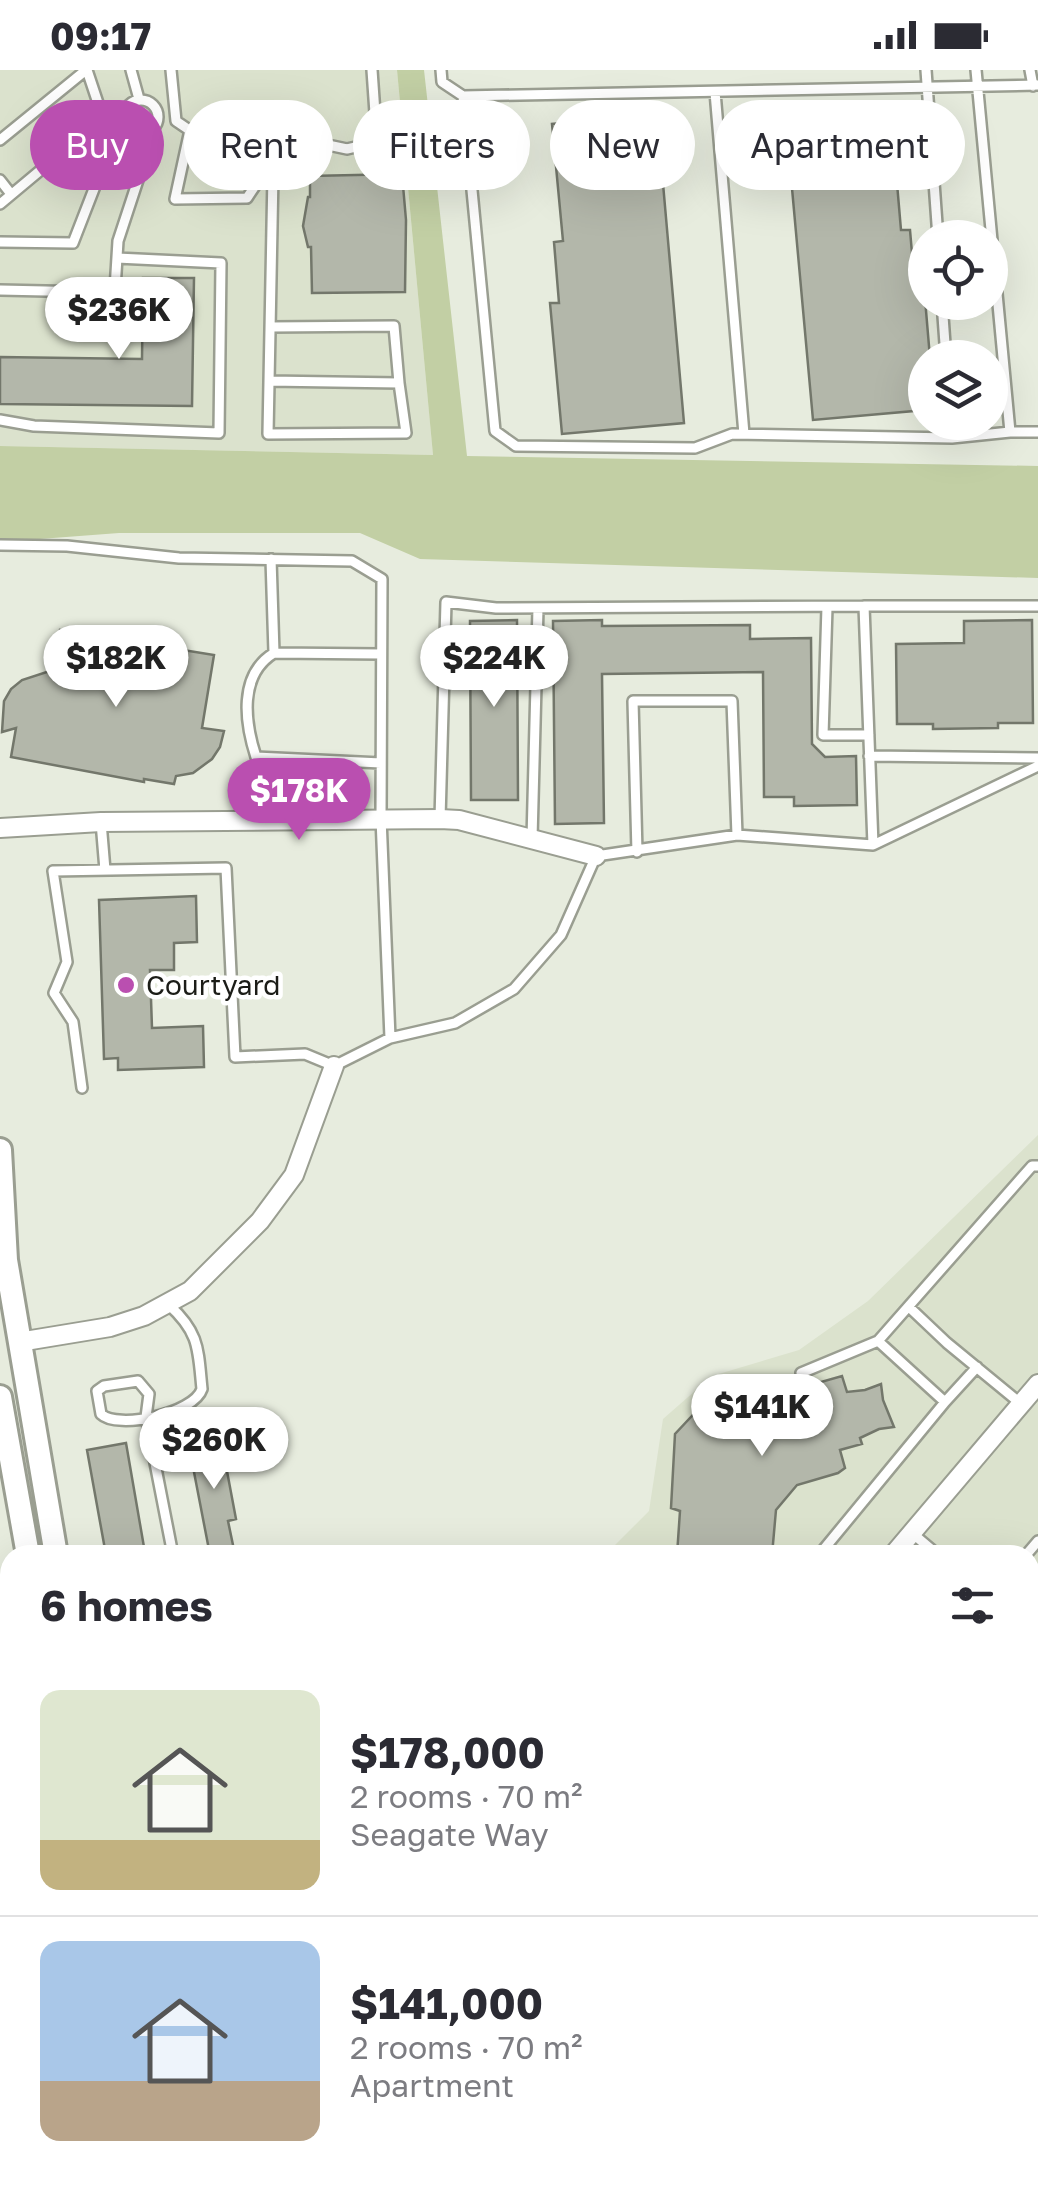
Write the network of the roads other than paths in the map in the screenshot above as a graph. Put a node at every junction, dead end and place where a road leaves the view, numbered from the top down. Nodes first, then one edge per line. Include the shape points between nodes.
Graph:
1 (87, 70) edge
2 (131, 70) edge
3 (171, 70) edge
4 (372, 70) edge
5 (441, 70) edge
6 (926, 70) edge
7 (976, 70) edge
8 (1030, 70) edge
9 (1036, 86) edge
10 (928, 88) junction
11 (978, 88) junction
12 (714, 92) junction
13 (463, 96) junction
14 (97, 100) edge
15 (139, 100) edge
16 (164, 120) edge
17 (176, 121) junction
18 (184, 126) edge
19 (0, 140) edge
20 (333, 146) edge
21 (184, 158) edge
22 (30, 178) edge
23 (0, 180) edge
24 (94, 190) edge
25 (134, 190) edge
26 (252, 190) edge
27 (273, 190) edge
28 (11, 194) junction
29 (0, 204) edge
30 (937, 220) edge
31 (0, 242) edge
32 (118, 258) junction
33 (0, 290) edge
34 (271, 326) junction
35 (269, 381) junction
36 (400, 383) junction
37 (0, 420) edge
38 (1010, 432) joint
39 (1038, 432) edge
40 (744, 434) junction
41 (908, 437) edge
42 (0, 545) edge
43 (271, 559) junction
44 (864, 606) junction
45 (1038, 606) edge
46 (826, 607) junction
47 (538, 608) junction
48 (274, 653) junction
49 (381, 654) junction
50 (869, 735) junction
51 (870, 756) junction
52 (1038, 758) edge
53 (381, 763) junction
54 (1038, 766) edge
55 (381, 818) junction
56 (440, 819) junction
57 (101, 822) junction
58 (0, 828) edge
59 (737, 836) junction
60 (532, 840) junction
61 (873, 845) junction
62 (637, 852) junction
63 (596, 856) junction
64 (105, 870) junction
65 (390, 1038) junction
66 (334, 1066) junction
67 (82, 1088) dead end
68 (0, 1150) edge
69 (1038, 1166) edge
70 (169, 1305) junction
71 (909, 1307) junction
72 (878, 1341) junction
73 (20, 1342) junction
74 (977, 1367) junction
75 (801, 1373) dead end
76 (1038, 1384) edge
77 (0, 1397) edge
78 (945, 1402) junction
79 (1021, 1404) junction
80 (146, 1416) junction
81 (912, 1533) junction
82 (26, 1545) edge
83 (54, 1545) edge
84 (171, 1545) edge
85 (828, 1545) edge
86 (902, 1545) edge
87 (926, 1545) edge

1 - 14 lane
1 - 19 lane
2 - 15 lane
3 - 17 lane
4 - 20 lane via 377,142
5 - 13 lane via 442,82
6 - 10 lane
7 - 11 lane
8 - 9 lane
9 - 11 lane
10 - 11 lane
10 - 12 lane
10 - 30 lane
11 - 38 lane
12 - 13 lane
12 - 40 lane
13 - 40 lane via 494,431 516,446 695,448
16 - 17 lane
17 - 18 lane
21 - 26 lane via 175,199 247,198
22 - 28 lane
23 - 28 lane
24 - 31 lane via 73,243
25 - 32 lane
27 - 34 lane
28 - 29 lane
32 - 33 lane via 116,289
32 - 37 lane via 221,263 219,433
34 - 35 lane
34 - 36 lane via 394,326
35 - 36 lane
35 - 36 lane via 268,434 406,433
38 - 39 lane
40 - 41 lane
42 - 43 lane
43 - 48 lane
43 - 49 lane via 352,560 382,579
44 - 45 lane
44 - 46 lane
44 - 50 lane
46 - 47 lane
46 - 50 lane via 823,735
47 - 56 lane via 446,602
47 - 60 lane
48 - 49 lane
48 - 53 lane via 262,660 248,689 246,725 256,758
49 - 53 lane
50 - 51 lane
51 - 52 lane
51 - 61 lane
53 - 55 lane
54 - 61 lane
55 - 56 street
55 - 57 street
55 - 65 lane
56 - 60 street
57 - 58 street
57 - 64 lane
59 - 61 lane
59 - 62 lane
59 - 62 lane via 732,701 633,701
60 - 63 street
62 - 63 lane
63 - 65 lane via 560,936 514,988 455,1023
64 - 66 lane via 226,868 235,1057 305,1054
64 - 67 lane via 53,871 67,962 54,993 73,1022
65 - 66 lane
66 - 70 street via 294,1174 260,1221
68 - 73 main road via 3,1230
69 - 71 lane
70 - 73 street via 110,1327
70 - 80 lane via 195,1335 202,1389 191,1406
71 - 72 lane
71 - 74 lane
72 - 75 lane
72 - 78 lane
73 - 83 main road
74 - 78 lane
74 - 79 lane
76 - 79 street
77 - 82 main road
78 - 85 lane
79 - 81 street
80 - 80 lane via 149,1394 138,1381 97,1392 104,1419
80 - 84 lane
81 - 86 street
81 - 87 lane

